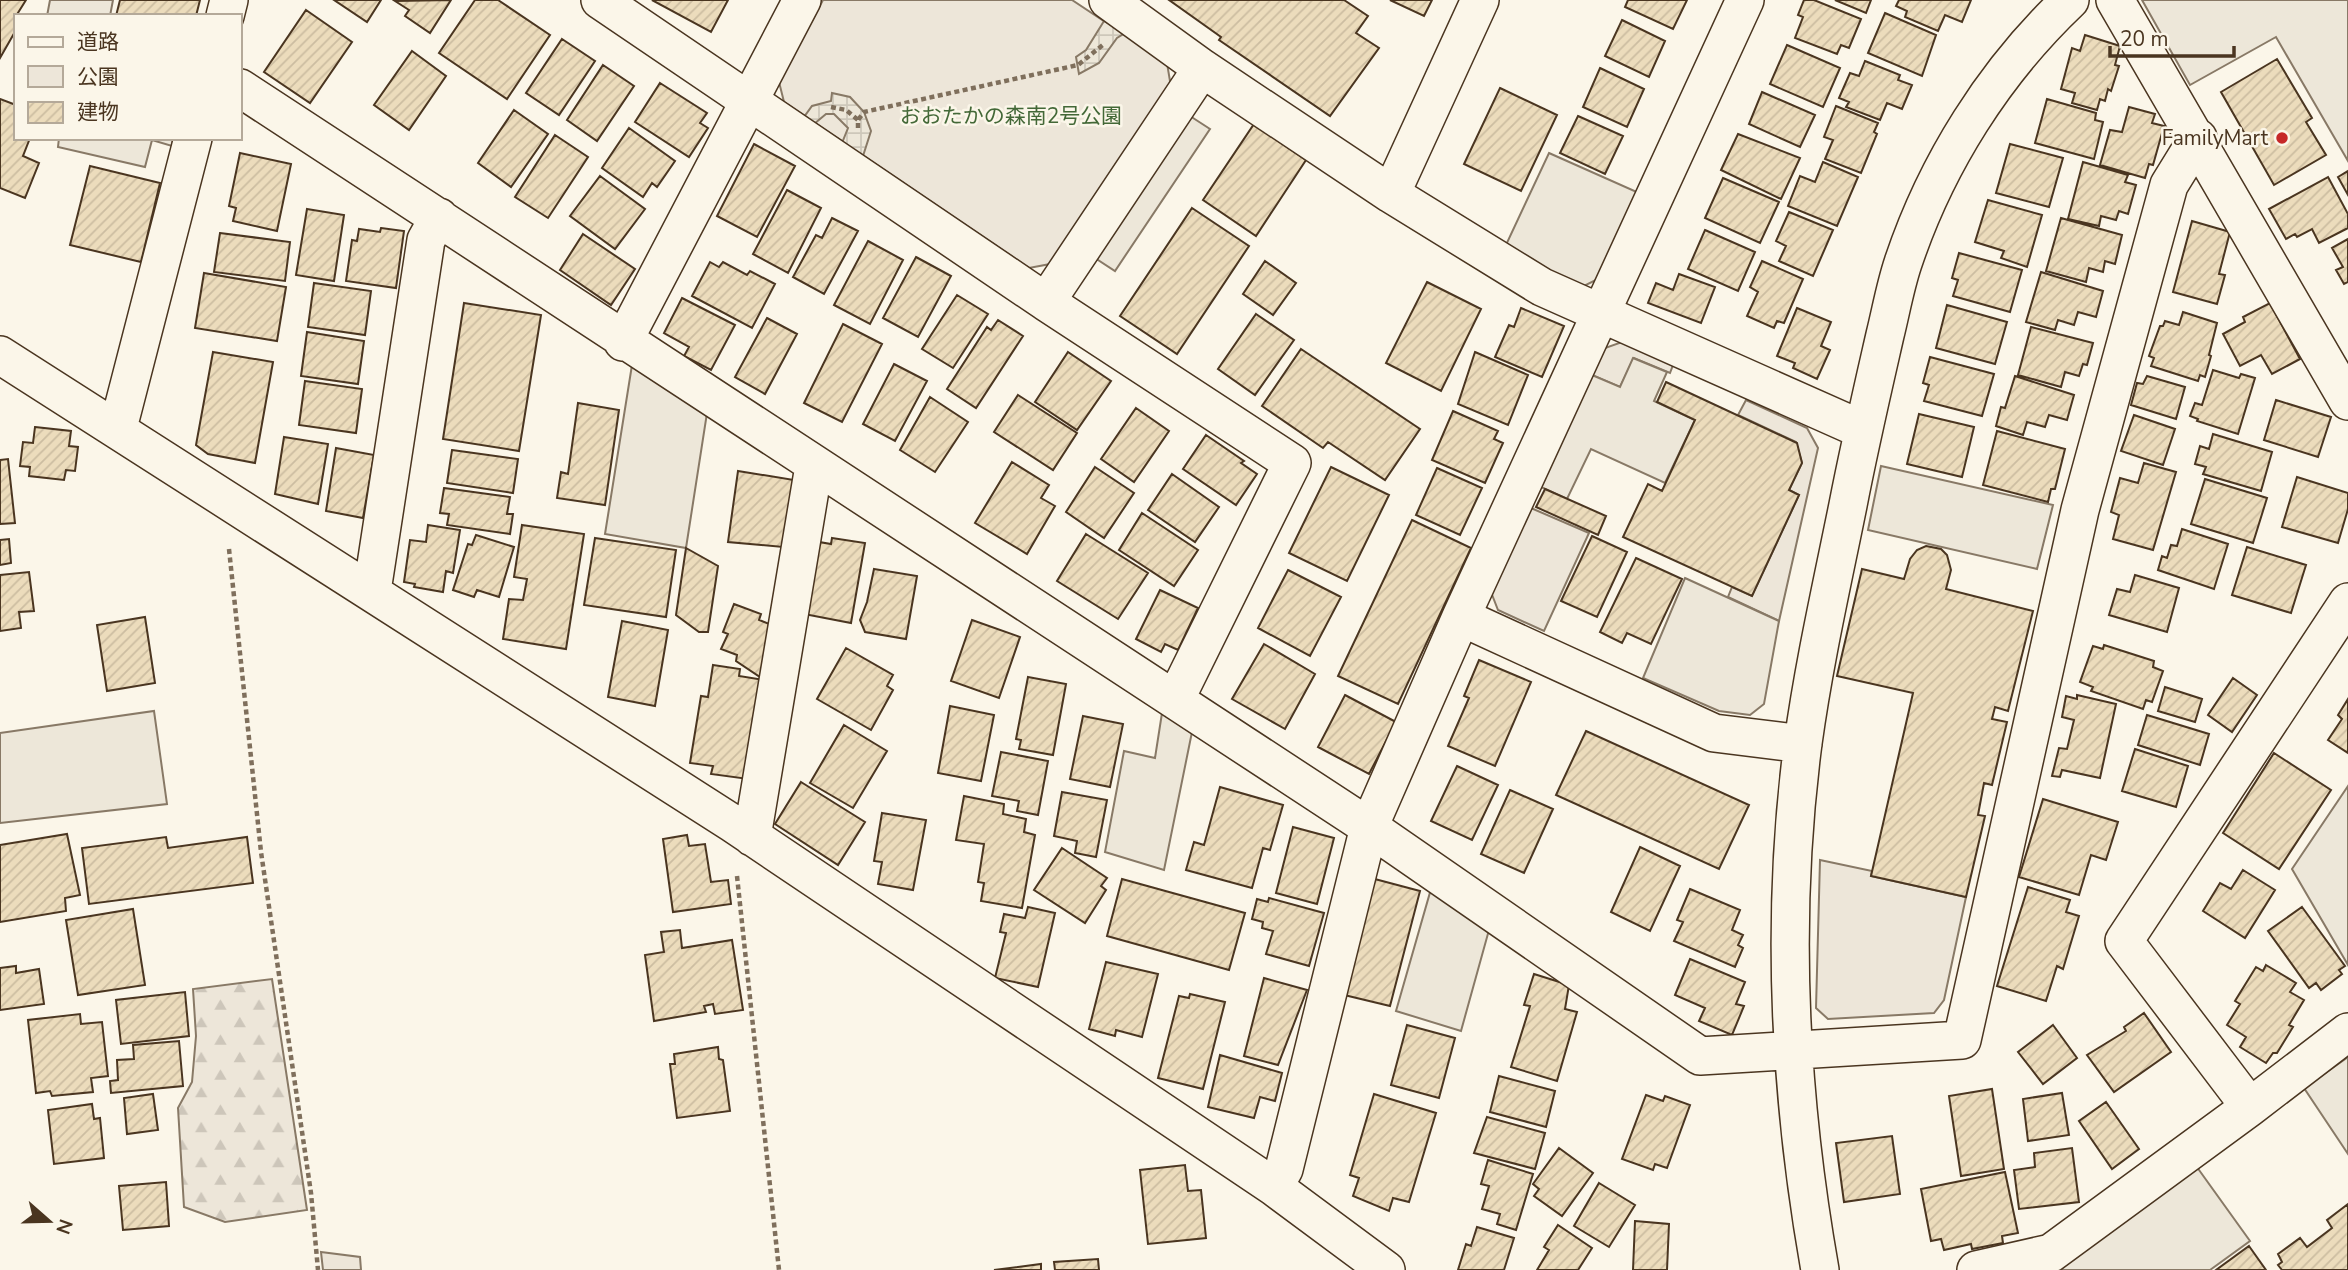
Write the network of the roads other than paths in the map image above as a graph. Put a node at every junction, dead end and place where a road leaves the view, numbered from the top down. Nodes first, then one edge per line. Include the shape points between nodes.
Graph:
1 (600, 0) edge
2 (802, 0) edge
3 (1480, 0) edge
4 (1745, 0) edge
5 (2070, 0) edge
6 (2115, 0) edge
7 (1121, 3) edge
8 (1202, 68) junction
9 (242, 89) edge
10 (750, 99) junction
11 (2198, 138) junction
12 (192, 140) edge
13 (1391, 194) junction
14 (439, 216) junction
15 (1046, 302) junction
16 (1601, 315) junction
17 (623, 342) junction
18 (0, 355) edge
19 (2348, 401) edge
20 (118, 428) junction
21 (1863, 430) junction
22 (814, 466) junction
23 (372, 591) junction
24 (2348, 602) edge
25 (1461, 617) junction
26 (1175, 699) junction
27 (1803, 744) junction
28 (1369, 827) junction
29 (742, 830) junction
30 (2348, 1032) edge
31 (1791, 1051) junction
32 (2250, 1107) junction
33 (1274, 1187) junction
34 (1386, 1270) edge
35 (1820, 1270) edge
36 (1976, 1270) edge

1 - 10 street
2 - 10 street
3 - 13 street
4 - 16 street
5 - 21 street via 2041,27 2001,77 1958,140 1927,202 1902,265
6 - 11 street
7 - 8 street
8 - 13 street
8 - 15 street
9 - 14 street
10 - 15 street
10 - 17 street
11 - 19 street
11 - 31 street via 2169,185 2080,510 1962,1040
12 - 20 street
13 - 16 street via 1506,267
14 - 17 street
14 - 23 street via 426,240
15 - 26 street via 1292,463
16 - 21 street
16 - 25 street
17 - 22 street
18 - 20 street
20 - 23 street
21 - 27 street
22 - 26 street
22 - 29 street
23 - 29 street
24 - 32 street via 2124,941
25 - 27 street via 1714,733
25 - 28 street
26 - 28 street
27 - 31 street via 1790,908
28 - 31 street via 1700,1056
28 - 33 street via 1284,1169
29 - 33 street
30 - 32 street
31 - 35 street via 1803,1174
32 - 36 street via 2051,1252
33 - 34 street

